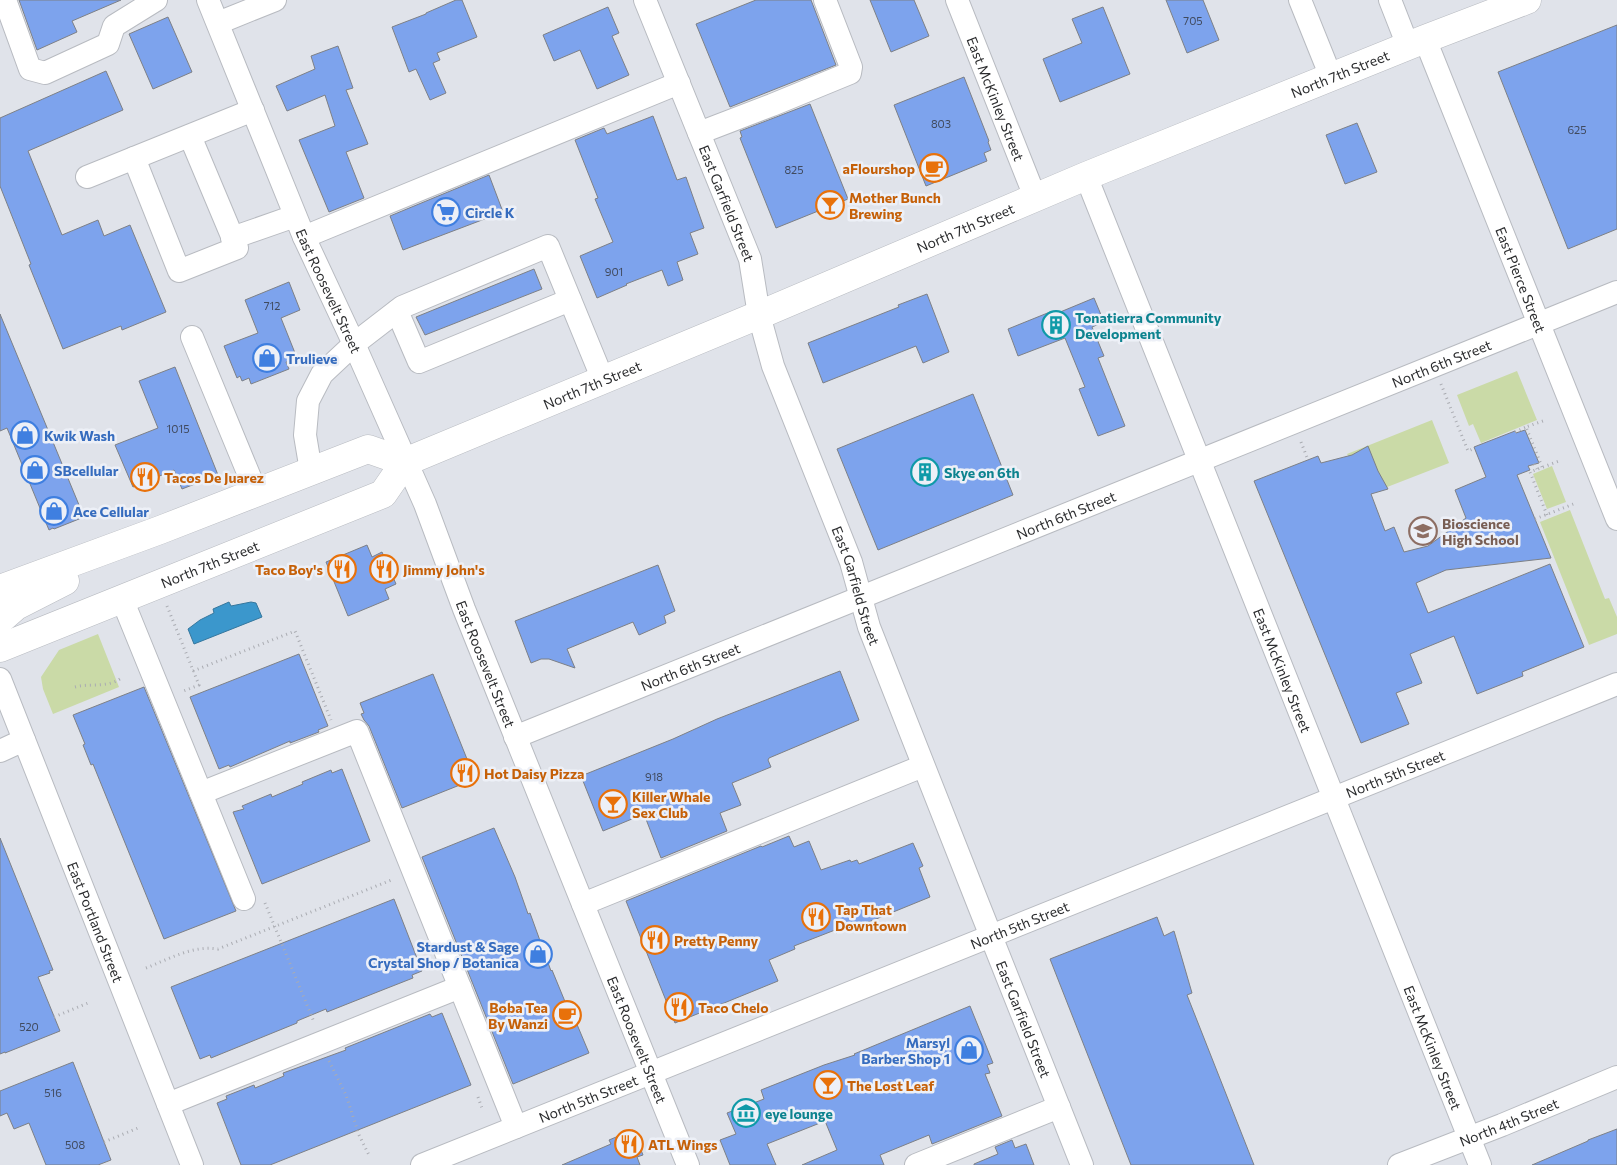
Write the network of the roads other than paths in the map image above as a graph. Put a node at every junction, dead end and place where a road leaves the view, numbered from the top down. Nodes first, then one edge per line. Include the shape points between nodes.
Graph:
1 (5, 0) edge
2 (156, 0) edge
3 (208, 0) edge
4 (275, 0) edge
5 (646, 0) edge
6 (825, 0) edge
7 (957, 0) edge
8 (1300, 0) edge
9 (1390, 0) edge
10 (1527, 0) edge
11 (1488, 7) edge
12 (218, 24) junction
13 (1416, 42) junction
14 (1331, 77) junction
15 (679, 83) junction
16 (252, 110) junction
17 (699, 133) junction
18 (190, 136) junction
19 (134, 158) junction
20 (1086, 176) junction
21 (87, 177) dead end
22 (1035, 197) junction
23 (295, 216) junction
24 (304, 237) junction
25 (232, 238) junction
26 (1617, 292) edge
27 (570, 300) junction
28 (397, 311) junction
29 (759, 315) junction
30 (1539, 324) junction
31 (192, 337) dead end
32 (354, 344) junction
33 (603, 380) junction
34 (1200, 461) junction
35 (405, 462) junction
36 (313, 470) junction
37 (256, 492) junction
38 (1617, 519) edge
39 (98, 553) junction
40 (0, 589) edge
41 (861, 597) junction
42 (122, 599) junction
43 (0, 620) edge
44 (0, 648) edge
45 (0, 679) edge
46 (1617, 684) edge
47 (516, 737) junction
48 (24, 740) junction
49 (0, 751) edge
50 (924, 766) junction
51 (200, 793) junction
52 (1334, 798) junction
53 (253, 899) road end
54 (583, 904) junction
55 (991, 936) junction
56 (460, 987) junction
57 (652, 1073) junction
58 (1617, 1077) edge
59 (168, 1104) junction
60 (1059, 1107) junction
61 (516, 1128) junction
62 (1469, 1138) junction
63 (192, 1165) edge
64 (422, 1165) edge
65 (688, 1165) edge
66 (916, 1165) edge
67 (1082, 1165) edge
68 (1400, 1165) edge
69 (1480, 1165) edge

1 - 2 street via 30,68 45,73 108,44 114,26
3 - 12 street, East Roosevelt Street
4 - 12 street
5 - 15 street, East Garfield Street
6 - 17 street via 851,67 850,73
7 - 22 street, East McKinley Street
8 - 14 street
9 - 13 street, East Pierce Street
10 - 11 main road, North 7th Street
11 - 13 main road, North 7th Street
12 - 16 street, East Roosevelt Street
13 - 14 main road, North 7th Street
13 - 30 street, East Pierce Street
14 - 20 main road, North 7th Street
15 - 17 street, East Garfield Street
15 - 24 street
16 - 18 street
16 - 23 street, East Roosevelt Street
17 - 29 street, East Garfield Street via 750,259
18 - 19 street
18 - 25 street
19 - 21 street
19 - 25 street via 179,271 237,248
20 - 22 main road, North 7th Street
20 - 34 street, East McKinley Street
22 - 29 main road, North 7th Street
23 - 24 street, East Roosevelt Street
23 - 25 street
24 - 32 street, East Roosevelt Street
26 - 30 street, North 6th Street
27 - 28 street via 419,362
27 - 28 street via 548,246
27 - 33 street
28 - 32 street
29 - 33 main road, North 7th Street
29 - 41 street, East Garfield Street via 773,366 851,562
30 - 34 street, North 6th Street
30 - 38 street, East Pierce Street
31 - 37 street
32 - 35 street, East Roosevelt Street
32 - 36 street via 322,374 308,401 305,435
33 - 35 main road, North 7th Street
34 - 41 street, North 6th Street
34 - 52 street, East McKinley Street
35 - 36 main road via 368,449
35 - 42 main road, North 7th Street via 383,494
35 - 47 street, East Roosevelt Street via 425,504
36 - 37 main road
37 - 39 main road
39 - 40 main road
39 - 43 main road via 75,576 16,606
41 - 47 street, North 6th Street
41 - 50 street, East Garfield Street via 864,614
42 - 44 main road, North 7th Street
42 - 51 street
45 - 48 street, East Portland Street
46 - 52 street, North 5th Street
47 - 54 street, East Roosevelt Street
48 - 49 street
48 - 59 street, East Portland Street
50 - 54 street
50 - 55 street, East Garfield Street
51 - 53 street
51 - 56 street via 357,731
52 - 55 street, North 5th Street
52 - 62 street, East McKinley Street
54 - 57 street, East Roosevelt Street
55 - 57 street, North 5th Street
55 - 60 street, East Garfield Street
56 - 59 street
56 - 61 street
57 - 61 street, North 5th Street
57 - 65 street, East Roosevelt Street
58 - 62 street, North 4th Street
59 - 63 street, East Portland Street
60 - 66 street
60 - 67 street, East Garfield Street
61 - 64 street, North 5th Street
62 - 68 street, North 4th Street
62 - 69 street, East McKinley Street

